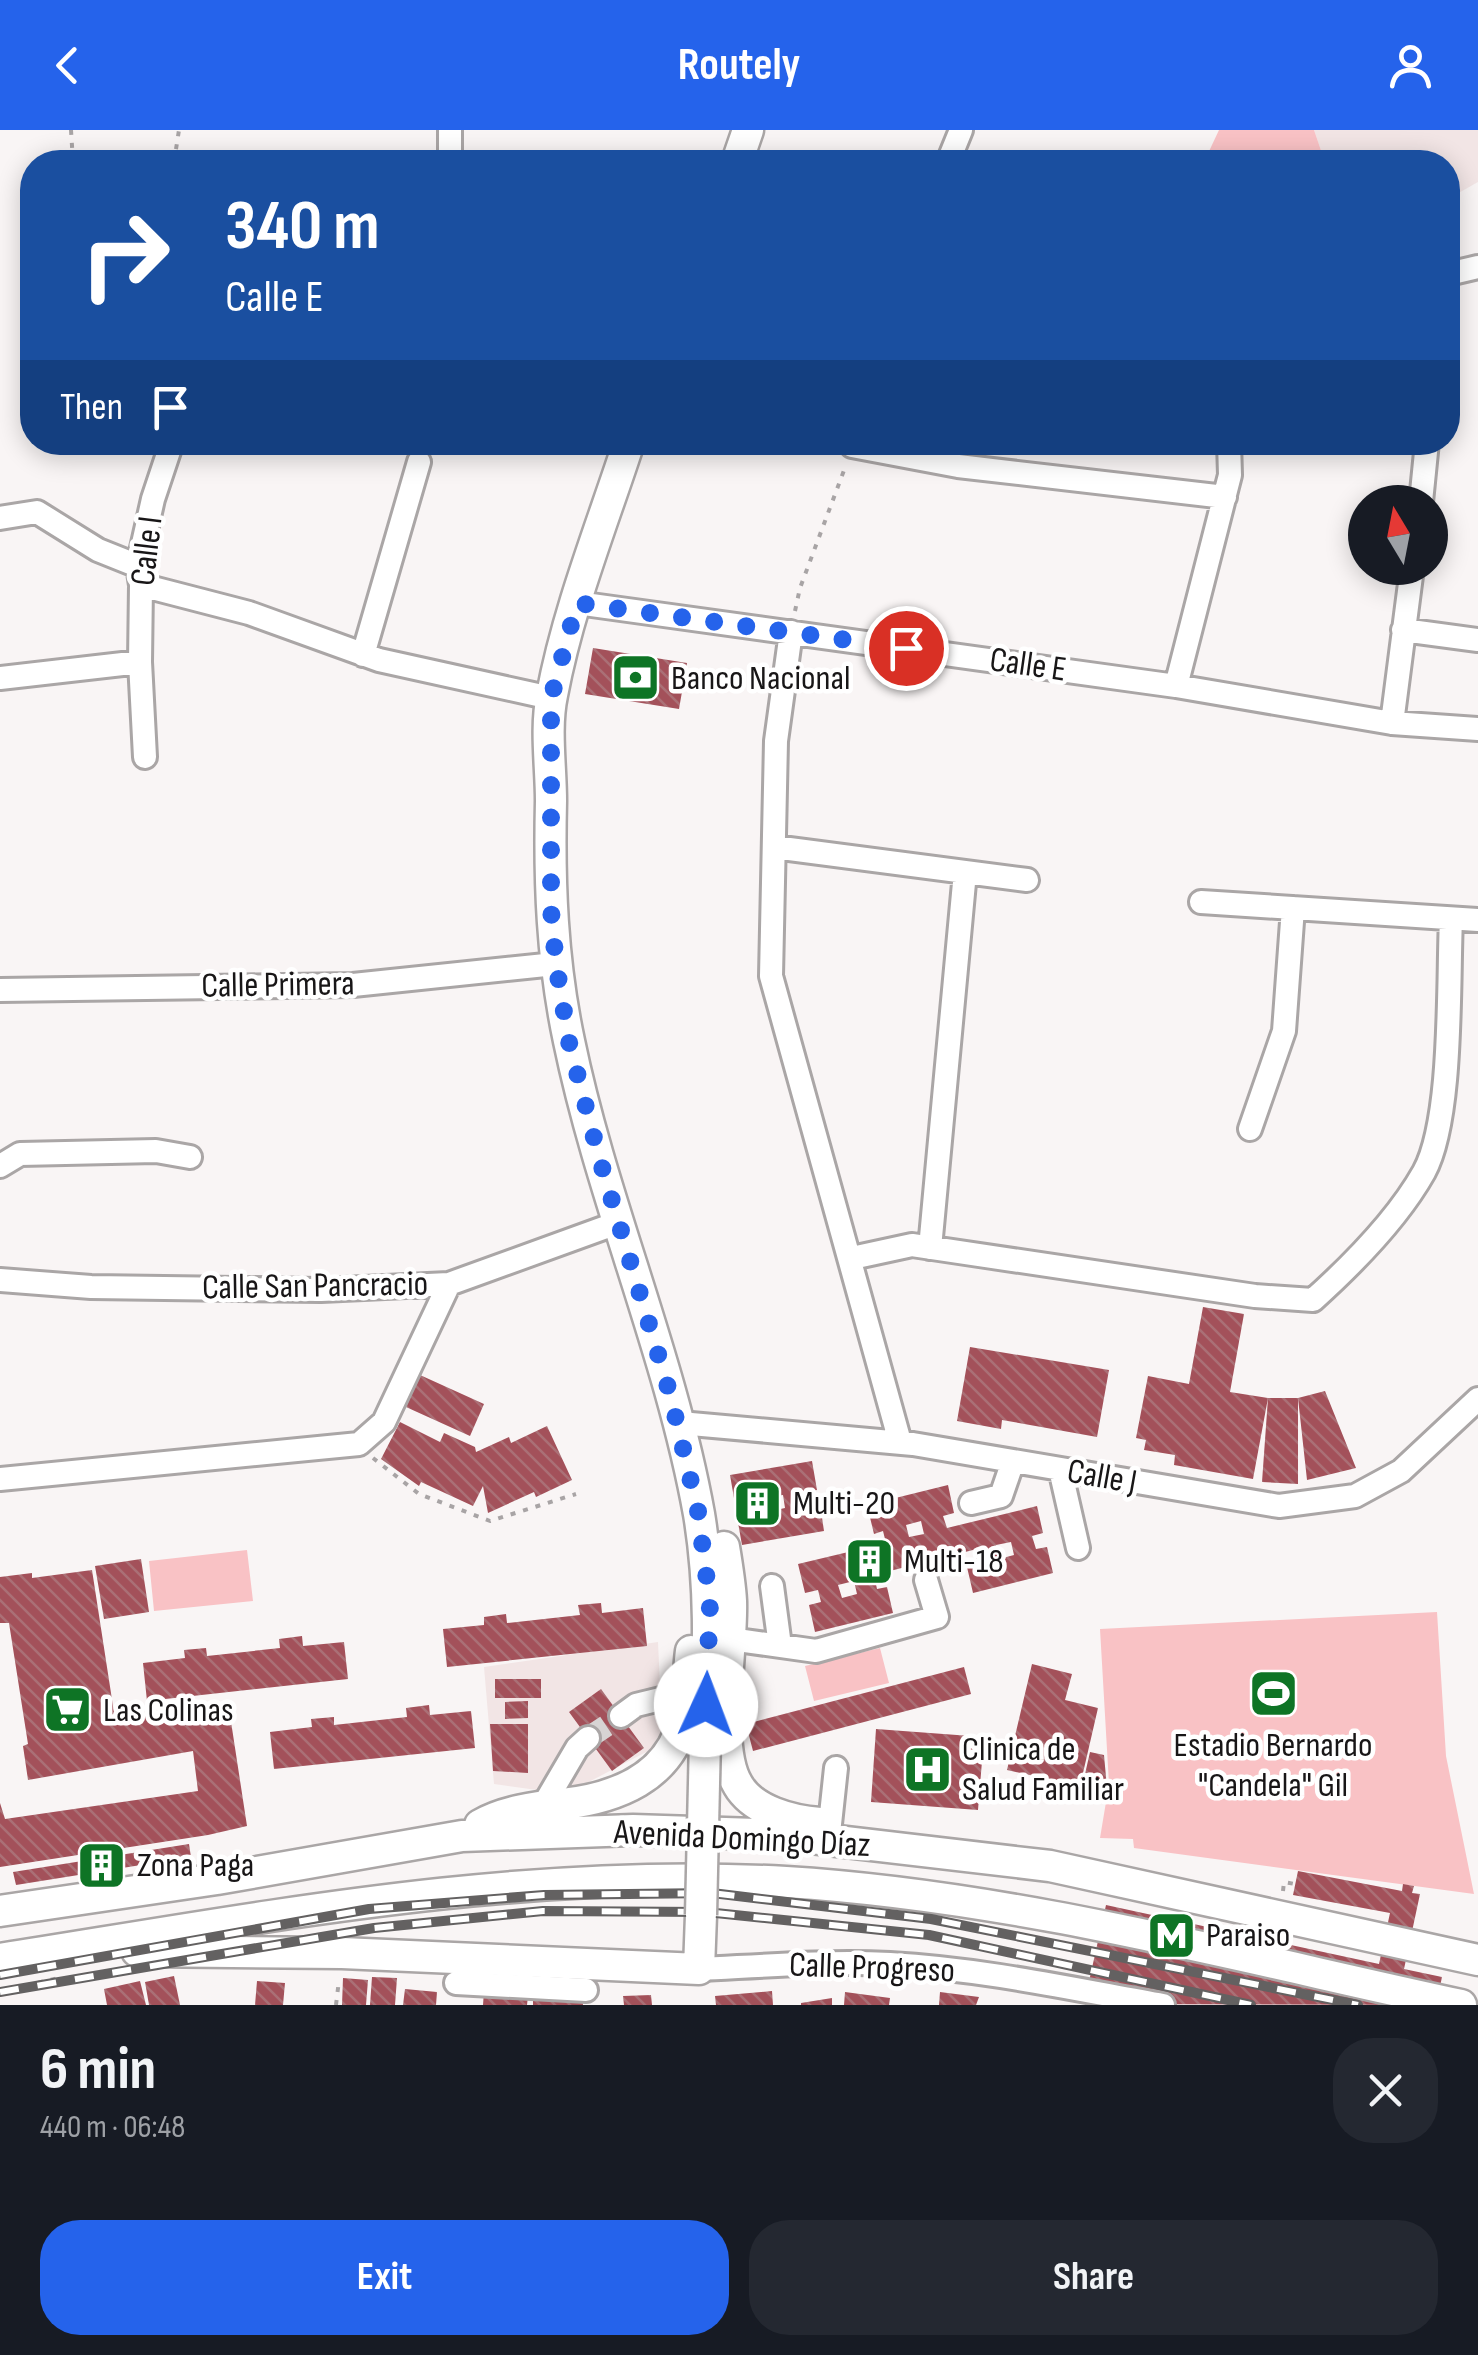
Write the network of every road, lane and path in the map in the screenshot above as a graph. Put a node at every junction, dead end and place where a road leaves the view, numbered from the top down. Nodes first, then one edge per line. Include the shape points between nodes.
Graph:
1 (168, 455) edge
2 (625, 455) edge
3 (849, 455) edge
4 (906, 455) edge
5 (1229, 455) edge
6 (1425, 455) edge
7 (419, 462) dead end
8 (1422, 485) edge
9 (1225, 497) junction
10 (0, 518) edge
11 (140, 575) junction
12 (1410, 585) edge
13 (800, 588) dead end
14 (577, 603) junction
15 (1403, 630) junction
16 (791, 632) junction
17 (1478, 640) edge
18 (363, 655) junction
19 (140, 662) junction
20 (0, 678) edge
21 (1176, 686) junction
22 (551, 698) junction
23 (1392, 723) junction
24 (1478, 729) edge
25 (145, 757) dead end
26 (774, 848) junction
27 (966, 872) junction
28 (1028, 880) dead end
29 (1201, 902) dead end
30 (1293, 908) junction
31 (1451, 918) junction
32 (1478, 920) edge
33 (556, 964) junction
34 (0, 990) edge
35 (1250, 1129) dead end
36 (190, 1157) dead end
37 (0, 1166) edge
38 (620, 1222) junction
39 (930, 1248) junction
40 (852, 1258) junction
41 (0, 1280) edge
42 (449, 1284) junction
43 (646, 1314) junction
44 (1478, 1398) edge
45 (691, 1424) junction
46 (900, 1442) junction
47 (359, 1444) junction
48 (1012, 1461) junction
49 (1060, 1470) junction
50 (0, 1479) edge
51 (576, 1494) dead end
52 (971, 1503) dead end
53 (1078, 1548) dead end
54 (926, 1580) dead end
55 (772, 1586) dead end
56 (730, 1639) junction
57 (780, 1646) junction
58 (686, 1693) junction
59 (620, 1716) tunnel mouth
60 (588, 1738) tunnel mouth
61 (836, 1768) dead end
62 (543, 1806) junction
63 (830, 1824) junction
64 (462, 1836) junction
65 (923, 1850) junction
66 (0, 1912) edge
67 (54, 1951) junction
68 (0, 1960) edge
69 (1478, 1960) edge
70 (699, 1969) junction
71 (455, 1982) edge
72 (586, 1990) dead end
73 (1163, 2005) edge
74 (1461, 2005) edge

1 - 11 street, Calle I
2 - 14 main road
3 - 13 path
4 - 9 street
5 - 9 street
6 - 8 street
7 - 18 street
9 - 21 street
10 - 11 street via 37,512
11 - 18 street
11 - 19 street, Calle I
12 - 15 street
14 - 16 street, Calle E
14 - 22 main road
15 - 17 street
15 - 23 street
16 - 21 street, Calle E
16 - 26 street via 776,742
18 - 22 street
19 - 20 street
19 - 25 street, Calle I
21 - 23 street, Calle E
22 - 33 main road
23 - 24 street, Calle E
26 - 27 street
26 - 40 street via 771,976
27 - 28 street
27 - 39 street
29 - 30 street
30 - 31 street
30 - 35 street via 1284,1030
31 - 32 street
31 - 39 street via 1442,1110 1425,1170 1384,1227 1313,1300
33 - 34 street, Calle Primera via 353,985
33 - 38 main road via 569,1042
36 - 37 street via 156,1151 20,1154
38 - 42 street, Calle San Pancracio
38 - 43 main road
39 - 40 street via 912,1244
40 - 46 street
41 - 42 street, Calle San Pancracio via 321,1290
42 - 47 street via 384,1422
43 - 45 main road
43 - 58 main road via 653,1399 688,1560
43 - 70 main road, bridge via 698,1511 710,1604
44 - 49 street, Calle J via 1400,1471 1355,1496 1255,1504
45 - 46 street, Calle J
45 - 56 main road via 720,1521
46 - 48 street, Calle J
47 - 50 street
47 - 51 path via 419,1494 490,1522
48 - 49 street, Calle J
48 - 52 street via 1001,1496
49 - 53 street
54 - 57 street via 937,1617 816,1650
55 - 57 street
56 - 57 street
56 - 63 main road via 727,1736 738,1786 782,1815
58 - 59 street via 636,1705
58 - 62 main road via 671,1752 643,1780 604,1798
60 - 62 street
61 - 63 street
62 - 64 main road via 491,1818
63 - 65 main road via 869,1827
64 - 65 main road, Avenida Domingo Díaz via 652,1830
64 - 66 main road, Avenida Domingo Díaz
65 - 69 main road, Avenida Domingo Díaz via 1050,1866
67 - 68 main road, Avenida Domingo Díaz
67 - 71 main road
67 - 74 main road, Avenida Domingo Díaz via 317,1908 490,1889 785,1882 1036,1914
70 - 71 main road
70 - 73 street, Calle Progreso via 912,1966
71 - 72 street

